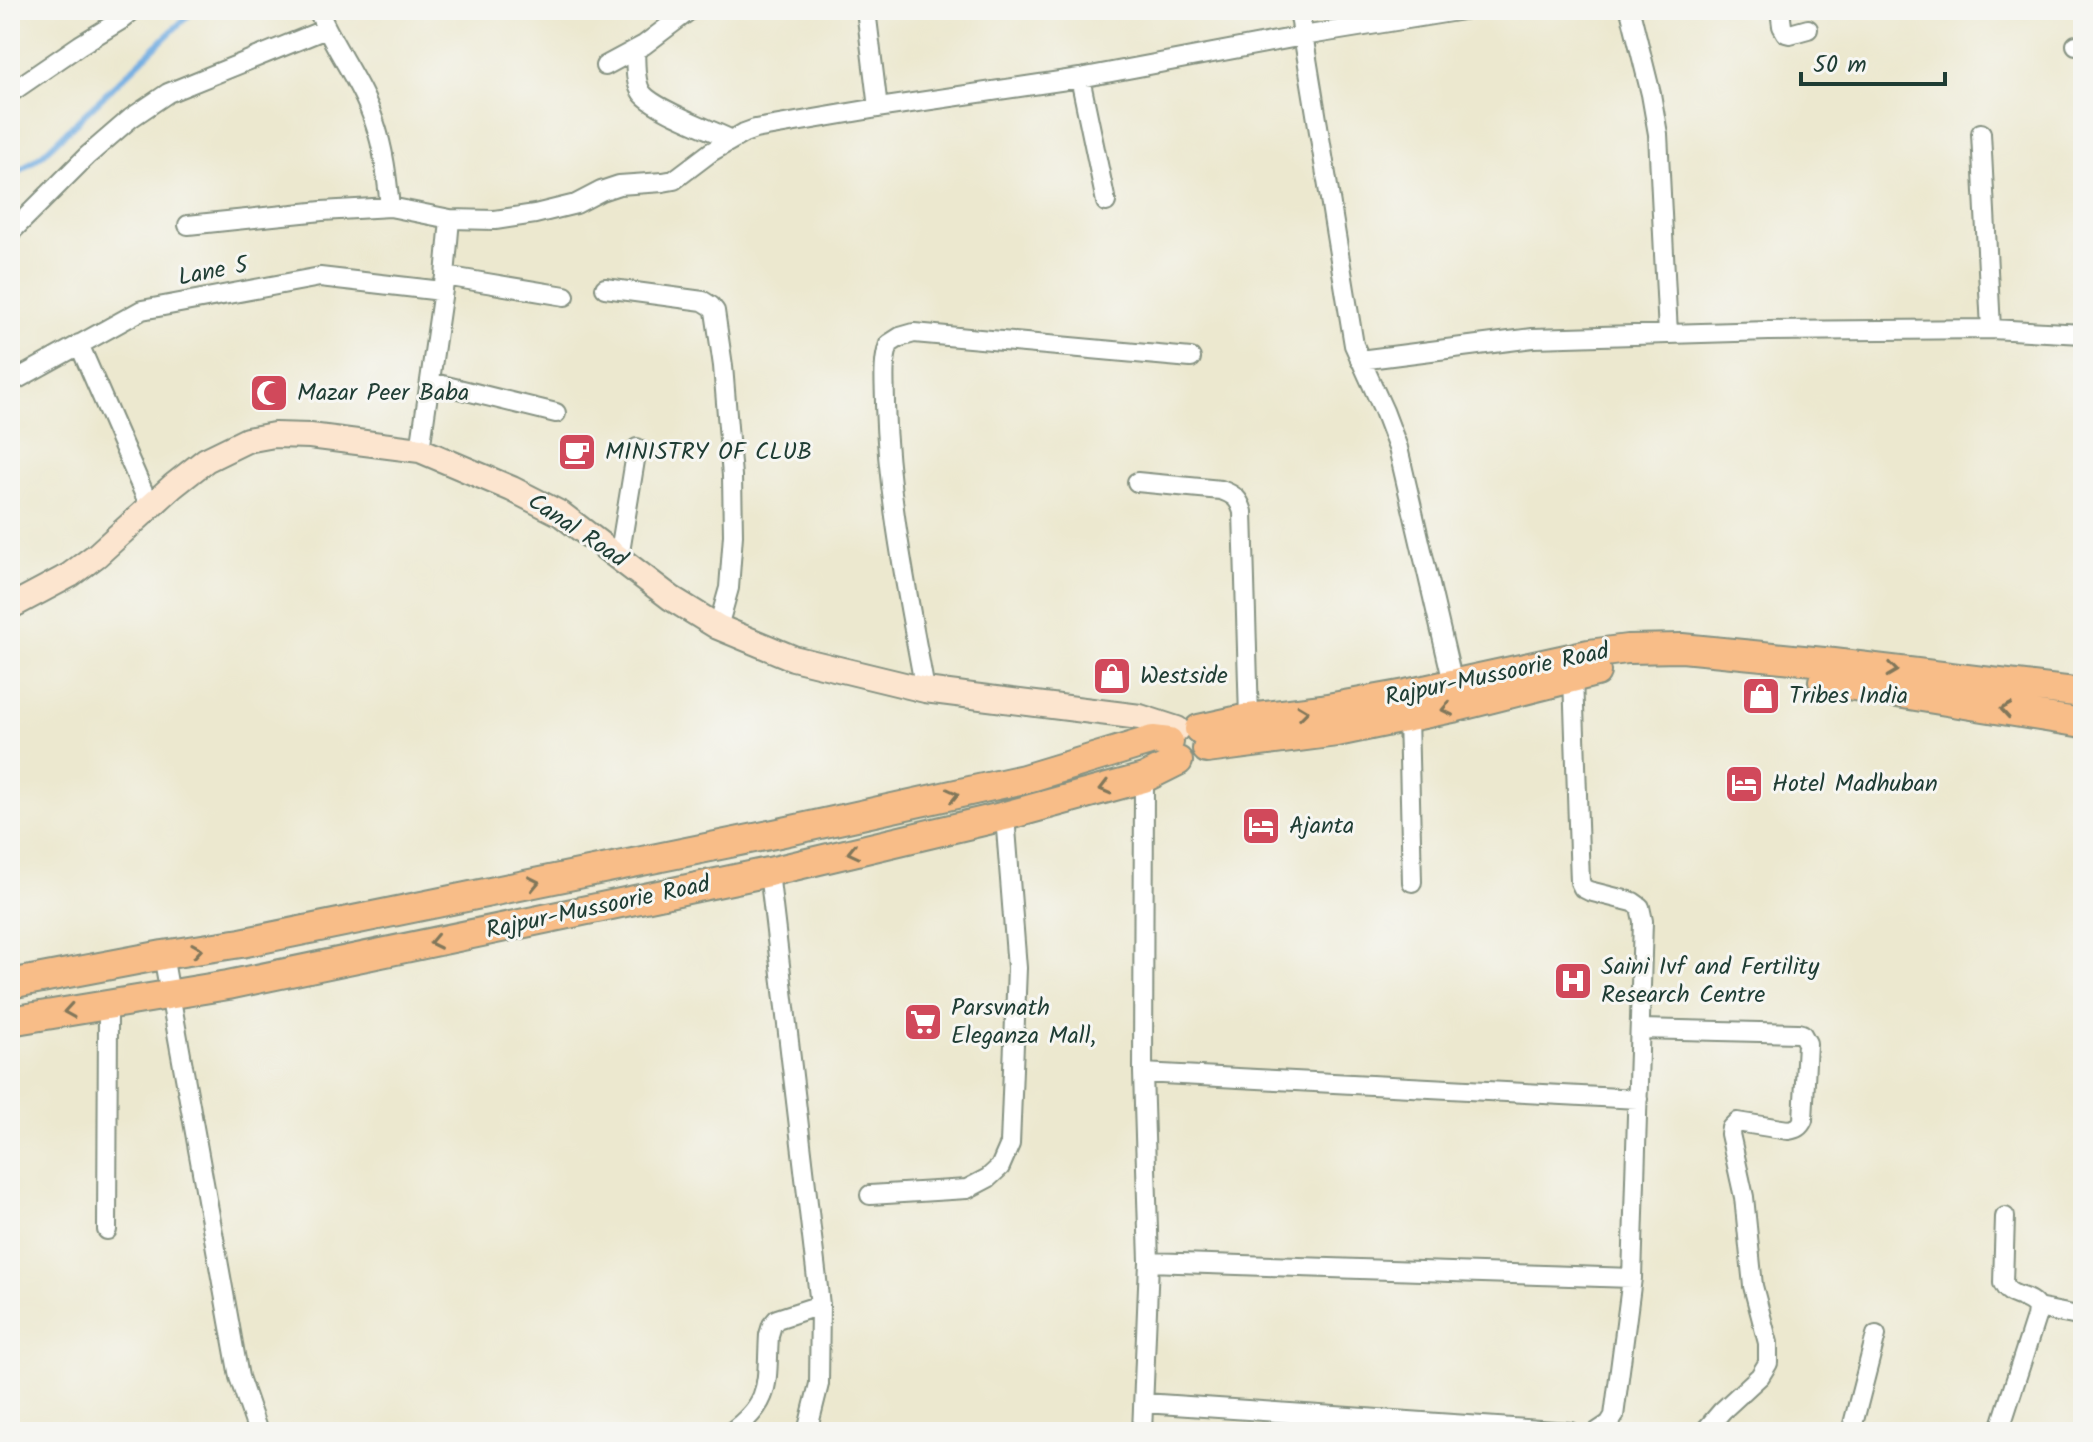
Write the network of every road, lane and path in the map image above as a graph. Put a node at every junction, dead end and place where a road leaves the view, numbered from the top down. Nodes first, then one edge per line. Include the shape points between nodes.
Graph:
1 (133, 10) edge
2 (318, 10) edge
3 (690, 10) edge
4 (866, 10) edge
5 (1299, 10) edge
6 (1463, 10) edge
7 (1630, 10) edge
8 (1780, 10) edge
9 (1409, 14) edge
10 (326, 29) junction
11 (1808, 29) dead end
12 (1303, 36) junction
13 (635, 50) junction
14 (605, 66) dead end
15 (1080, 78) junction
16 (10, 93) edge
17 (878, 108) junction
18 (1981, 133) dead end
19 (732, 140) junction
20 (1106, 202) dead end
21 (390, 207) junction
22 (450, 219) junction
23 (188, 225) dead end
24 (10, 233) edge
25 (444, 283) junction
26 (605, 288) dead end
27 (565, 296) dead end
28 (1991, 329) junction
29 (1668, 334) junction
30 (2083, 334) edge
31 (79, 344) junction
32 (1191, 358) dead end
33 (1360, 360) junction
34 (430, 382) junction
35 (10, 383) edge
36 (556, 413) dead end
37 (637, 448) dead end
38 (420, 450) junction
39 (1137, 482) dead end
40 (150, 507) junction
41 (619, 558) junction
42 (10, 607) edge
43 (718, 627) junction
44 (1573, 677) junction
45 (1453, 683) junction
46 (925, 690) junction
47 (2083, 693) edge
48 (1408, 717) junction
49 (1249, 718) junction
50 (2083, 723) edge
51 (1186, 742) junction
52 (1144, 778) junction
53 (1005, 816) junction
54 (769, 872) junction
55 (1412, 882) dead end
56 (163, 955) junction
57 (10, 984) edge
58 (170, 994) junction
59 (103, 1005) junction
60 (10, 1021) edge
61 (1641, 1029) junction
62 (1143, 1073) junction
63 (1638, 1099) junction
64 (870, 1195) dead end
65 (2005, 1217) dead end
66 (107, 1230) dead end
67 (1149, 1262) junction
68 (1632, 1278) junction
69 (820, 1305) junction
70 (2037, 1308) junction
71 (2083, 1317) edge
72 (1876, 1335) dead end
73 (1144, 1403) junction
74 (1604, 1431) edge
75 (258, 1432) edge
76 (731, 1432) edge
77 (807, 1432) edge
78 (1142, 1432) edge
79 (1570, 1432) edge
80 (1704, 1432) edge
81 (1851, 1432) edge
82 (1999, 1432) edge

1 - 16 street
2 - 10 street
3 - 13 street
4 - 17 street
5 - 12 street
6 - 9 street
7 - 29 street via 1658,134
8 - 11 street via 1786,33
9 - 12 street
10 - 21 street via 375,122
10 - 24 street via 168,93 98,147
12 - 15 street
12 - 33 street
13 - 14 street
13 - 19 street via 642,93 655,105
15 - 17 street
15 - 20 street
17 - 19 street via 755,129
18 - 28 street
19 - 22 street via 674,180 619,185 576,204 514,218
21 - 22 street
21 - 23 street
22 - 25 street
25 - 27 street, Lane 5
25 - 31 street, Lane 5 via 320,277 142,310
25 - 34 street
26 - 43 street via 703,301 715,311 733,535 729,588
28 - 29 street
28 - 30 street
29 - 33 street via 1533,338
31 - 35 street, Lane 5
31 - 40 street
32 - 46 street via 914,333 889,344 884,366 886,450
33 - 45 street via 1398,448
34 - 36 street
34 - 38 street
37 - 41 street
38 - 40 street, Canal Road via 310,436 247,440 206,460
38 - 41 street, Canal Road via 561,514
39 - 49 street via 1221,490 1239,501
40 - 42 street, Canal Road via 70,575
41 - 43 street, Canal Road
43 - 46 street, Canal Road via 793,658
44 -> 48 main road, Rajpur-Mussoorie Road
50 -> 44 main road, Rajpur-Mussoorie Road via 1845,683 1667,661
44 - 61 street via 1580,882 1589,891 1640,907
45 -> 47 main road, Rajpur-Mussoorie Road via 1589,654 1682,648
49 -> 45 main road, Rajpur-Mussoorie Road
46 - 51 street, Canal Road via 1140,717
48 - 51 main road, Rajpur-Mussoorie Road via 1337,732
48 - 55 street
49 - 51 main road, Rajpur-Mussoorie Road
51 - 52 main road, Rajpur-Mussoorie Road
56 -> 51 main road, Rajpur-Mussoorie Road via 779,833 1024,779 1153,740
52 -> 53 main road, Rajpur-Mussoorie Road
52 - 62 street
53 -> 54 main road, Rajpur-Mussoorie Road
53 - 64 street via 1017,968 1010,1144 1000,1167 967,1189
54 -> 58 main road, Rajpur-Mussoorie Road
54 - 69 street
56 - 57 main road, Rajpur-Mussoorie Road
56 - 58 street
58 - 59 main road, Rajpur-Mussoorie Road
58 - 75 street via 239,1377
59 -> 60 main road, Rajpur-Mussoorie Road
59 - 66 street via 108,1014
61 - 63 street
61 - 80 street via 1798,1033 1807,1043 1800,1125 1788,1130 1737,1122 1731,1128 1768,1363
62 - 63 street
62 - 67 street
63 - 68 street
65 - 70 street via 2004,1288 2032,1300
67 - 68 street
67 - 73 street
68 - 74 street via 1614,1416
69 - 76 street via 772,1325 764,1394 758,1408
69 - 77 street via 819,1384
70 - 71 street
70 - 82 street
72 - 81 street
73 - 78 street
73 - 79 street

